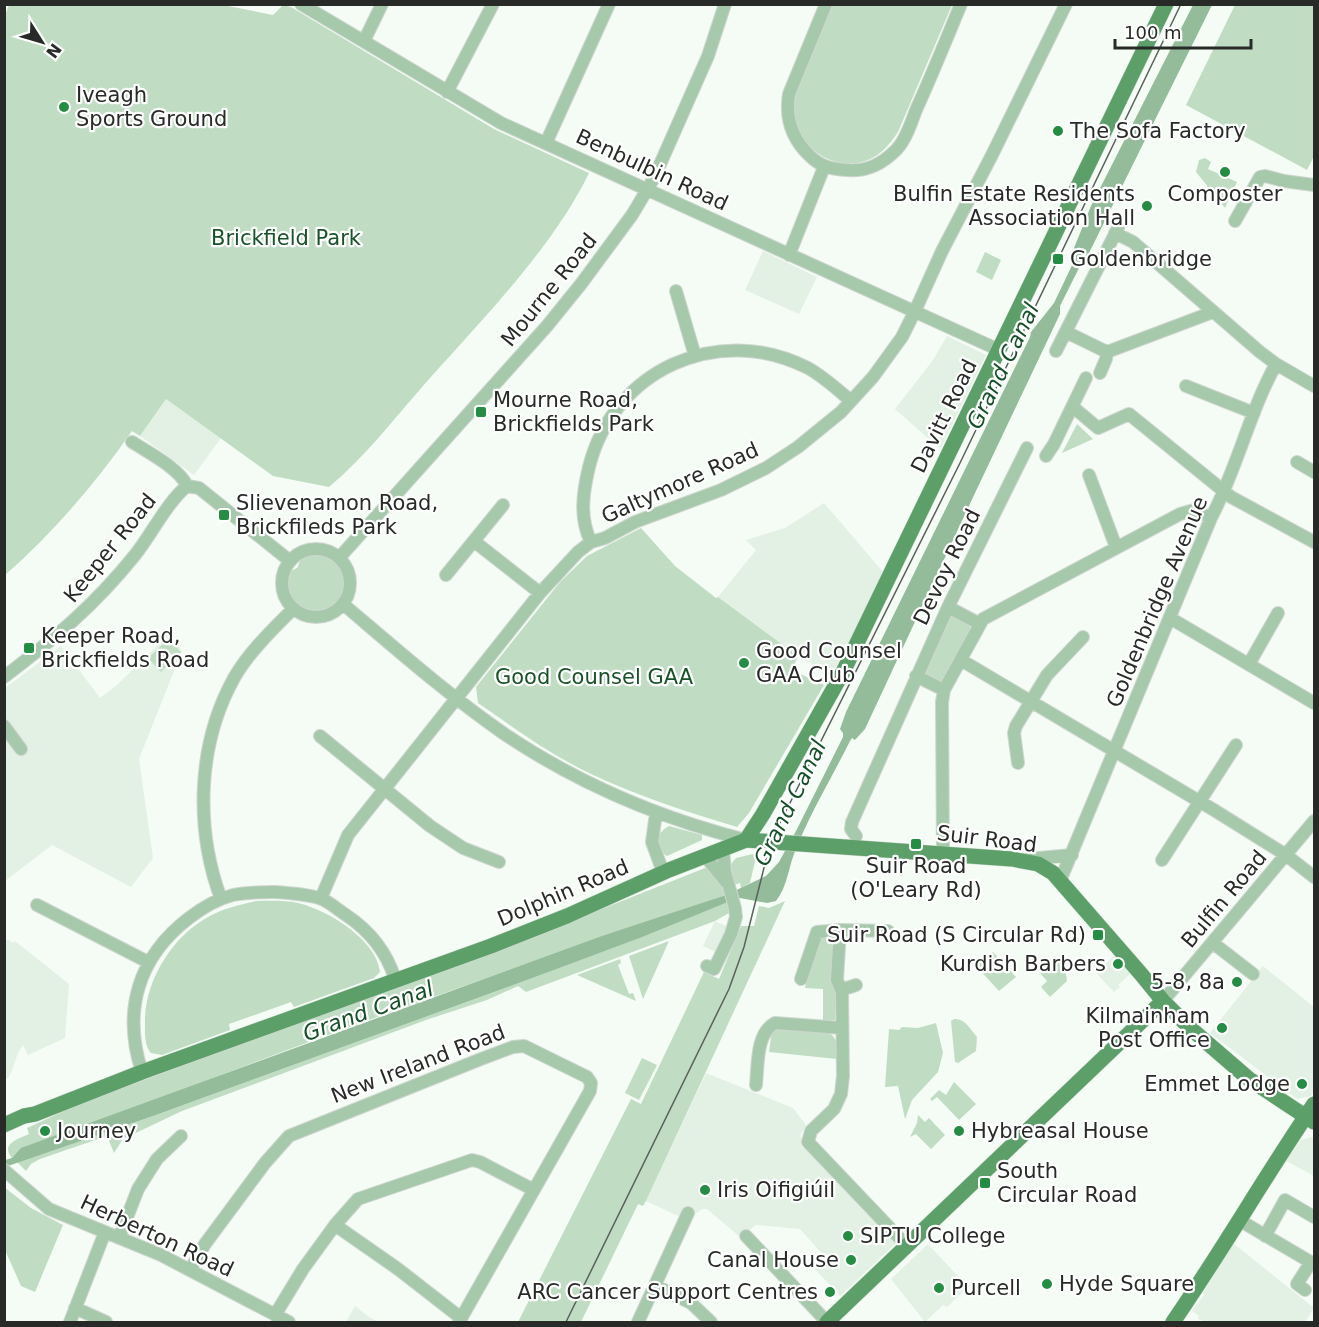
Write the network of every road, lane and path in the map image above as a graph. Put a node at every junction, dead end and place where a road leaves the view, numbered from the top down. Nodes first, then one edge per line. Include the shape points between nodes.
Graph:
1 (300, 4) edge
2 (382, 4) edge
3 (493, 4) edge
4 (609, 4) edge
5 (725, 4) edge
6 (826, 4) edge
7 (961, 4) edge
8 (1066, 4) edge
9 (1166, 4) edge
10 (364, 41) junction
11 (447, 92) junction
12 (546, 143) junction
13 (824, 167) junction
14 (1314, 185) edge
15 (648, 190) junction
16 (1235, 222) dead end
17 (789, 255) junction
18 (676, 291) dead end
19 (915, 311) junction
20 (1213, 312) junction
21 (1066, 332) junction
22 (999, 350) junction
23 (1056, 351) dead end
24 (1107, 352) junction
25 (695, 356) junction
26 (1276, 364) junction
27 (1100, 373) dead end
28 (1086, 378) dead end
29 (1186, 386) dead end
30 (1314, 386) edge
31 (851, 401) junction
32 (1073, 407) junction
33 (1254, 414) junction
34 (132, 442) dead end
35 (1027, 448) dead end
36 (1046, 456) dead end
37 (1297, 462) dead end
38 (1314, 472) edge
39 (1089, 475) dead end
40 (187, 486) junction
41 (1225, 492) junction
42 (503, 505) dead end
43 (1212, 518) junction
44 (475, 542) junction
45 (591, 542) junction
46 (1314, 542) edge
47 (1116, 547) junction
48 (339, 558) junction
49 (290, 561) junction
50 (446, 575) dead end
51 (540, 593) junction
52 (343, 604) junction
53 (948, 607) junction
54 (293, 609) junction
55 (1278, 613) dead end
56 (1170, 618) junction
57 (980, 624) junction
58 (1083, 638) dead end
59 (961, 660) junction
60 (1249, 664) junction
61 (916, 676) junction
62 (4, 677) edge
63 (1314, 687) edge
64 (944, 690) junction
65 (457, 699) junction
66 (1031, 700) junction
67 (1311, 701) edge
68 (4, 726) edge
69 (320, 736) dead end
70 (1236, 745) dead end
71 (21, 749) dead end
72 (1114, 751) junction
73 (1018, 763) dead end
74 (384, 788) junction
75 (1200, 802) junction
76 (656, 813) junction
77 (1314, 821) edge
78 (856, 836) dead end
79 (746, 840) junction
80 (723, 849) junction
81 (943, 854) junction
82 (1072, 855) junction
83 (1286, 855) junction
84 (705, 856) junction
85 (1162, 860) dead end
86 (1024, 861) junction
87 (499, 862) dead end
88 (663, 872) junction
89 (1314, 877) edge
90 (1060, 881) junction
91 (728, 885) junction
92 (321, 898) junction
93 (221, 899) junction
94 (38, 906) dead end
95 (840, 930) junction
96 (888, 931) dead end
97 (1213, 943) junction
98 (148, 963) junction
99 (707, 966) dead end
100 (1253, 974) dead end
101 (395, 979) junction
102 (801, 980) dead end
103 (856, 985) dead end
104 (842, 990) junction
105 (1163, 1001) junction
106 (842, 1028) junction
107 (142, 1072) junction
108 (756, 1085) dead end
109 (35, 1114) junction
110 (1312, 1114) edge
111 (4, 1125) edge
112 (4, 1136) edge
113 (181, 1136) dead end
114 (4, 1170) edge
115 (534, 1190) junction
116 (688, 1213) dead end
117 (1314, 1217) edge
118 (1239, 1220) junction
119 (335, 1225) junction
120 (105, 1232) junction
121 (746, 1236) dead end
122 (1265, 1236) junction
123 (119, 1238) junction
124 (907, 1246) junction
125 (1313, 1263) edge
126 (190, 1270) junction
127 (656, 1286) junction
128 (1305, 1290) dead end
129 (75, 1308) junction
130 (275, 1315) junction
131 (460, 1320) edge
132 (69, 1323) edge
133 (106, 1323) edge
134 (289, 1323) edge
135 (638, 1323) edge
136 (711, 1323) edge
137 (827, 1323) edge
138 (1173, 1323) edge

1 - 10 street, Benbulbin Road
2 - 10 street
3 - 11 street
4 - 12 street
5 - 15 street, Mourne Road via 708,56
6 - 13 street via 789,94 787,108 789,123 801,146
7 - 13 street via 895,151 867,170
8 - 19 street, Galtymore Road
9 - 22 main road, Davitt Road
10 - 11 street, Benbulbin Road
11 - 12 street, Benbulbin Road
12 - 15 street, Benbulbin Road
13 - 17 street
14 - 16 street via 1260,177
15 - 17 street, Benbulbin Road
15 - 48 street, Mourne Road via 548,326
17 - 19 street, Benbulbin Road
18 - 25 street
19 - 22 street, Benbulbin Road
19 - 31 street, Galtymore Road via 888,356
20 - 21 street via 1117,230
20 - 24 street
20 - 26 street
21 - 23 street
21 - 24 street
22 - 79 main road, Davitt Road via 843,672
24 - 27 street
25 - 31 street via 728,350 775,356 819,375
25 - 45 street via 644,380 627,395 601,432 590,462 583,503 585,528
26 - 30 street
26 - 33 street, Goldenbridge Avenue
28 - 32 street
29 - 33 street
31 - 45 street, Galtymore Road via 766,468
32 - 36 street
32 - 41 street via 1098,428 1129,414
33 - 41 street, Goldenbridge Avenue
34 - 40 street via 177,473
35 - 53 street, Devoy Road
37 - 38 street
39 - 47 street
40 - 49 street via 199,488
40 - 62 street, Keeper Road via 98,598 52,641
41 - 43 street, Goldenbridge Avenue
41 - 46 street
42 - 44 street
43 - 47 street via 1187,511
43 - 56 street, Goldenbridge Avenue
44 - 50 street
44 - 51 street
45 - 51 street, Galtymore Road
47 - 57 street
48 - 49 street via 318,549 302,552
48 - 52 street via 349,577 349,591
49 - 54 street via 283,574 282,589
51 - 65 street, Galtymore Road
52 - 54 street via 330,614 315,617
52 - 65 street
53 - 57 street
53 - 61 street, Devoy Road
54 - 93 street via 234,677 216,720 206,764 203,811 209,859
55 - 60 street
56 - 60 street
56 - 72 street, Goldenbridge Avenue
57 - 59 street
58 - 66 street via 1052,668
59 - 64 street
59 - 66 street
60 - 67 street
61 - 64 street
61 - 78 street, Devoy Road via 852,822
63 - 67 street
64 - 81 street
65 - 74 street, Galtymore Road
65 - 76 street via 504,734 560,767
66 - 72 street
66 - 73 street via 1014,731
68 - 71 street
69 - 74 street
70 - 75 street
72 - 75 street
72 - 82 street, Goldenbridge Avenue
74 - 87 street via 463,848
74 - 92 street, Galtymore Road via 348,835
75 - 83 street
75 - 85 street
76 - 79 street
76 - 88 street via 652,842
77 - 83 street, Bulfin Road
79 - 80 main road, Dolphin Road
79 - 81 main road, Suir Road
80 - 84 main road, Dolphin Road
80 - 91 street
81 - 86 main road, Suir Road
82 - 86 street
82 - 90 street, Goldenbridge Avenue
83 - 89 street
83 - 97 street, Bulfin Road
84 - 88 main road, Dolphin Road
84 - 91 street
86 - 90 main road, Suir Road via 1043,866
88 - 101 main road, Dolphin Road via 556,921
90 - 105 main road, Suir Road
91 - 99 street via 735,908 734,925 714,969
92 - 93 street via 250,892
92 - 101 street via 371,937 386,955
93 - 98 street via 166,936
94 - 98 street
95 - 96 street
95 - 102 street via 817,932
95 - 104 street via 837,980
97 - 100 street
97 - 105 street, Bulfin Road
98 - 107 street via 134,1009 134,1042
101 - 107 main road, Dolphin Road
103 - 104 street
104 - 106 street
105 - 110 main road via 1236,1068
105 - 124 main road
106 - 108 street via 776,1023 768,1027 762,1041
106 - 124 street via 841,1094 834,1109 811,1131 808,1142
107 - 109 main road, Dolphin Road
109 - 111 main road, Dolphin Road
109 - 112 main road, Dolphin Road via 28,1123
110 - 118 main road via 1294,1132
113 - 123 street via 157,1159 138,1190
114 - 120 street, Herberton Road via 49,1209
115 - 119 street via 472,1160 358,1199
115 - 126 street, New Ireland Road via 588,1097 591,1083 582,1073 519,1045 289,1136 205,1244
115 - 131 street, New Ireland Road
116 - 127 street
117 - 122 street via 1285,1200
118 - 122 street
118 - 138 main road
119 - 130 street
119 - 131 street via 398,1269
120 - 123 street, Herberton Road
120 - 129 street
121 - 137 street
122 - 125 street
123 - 126 street, Herberton Road
124 - 137 main road
125 - 128 street via 1297,1284
126 - 130 street, Herberton Road
127 - 135 street
127 - 136 street via 692,1303
129 - 132 street
129 - 133 street
130 - 134 street, Herberton Road

